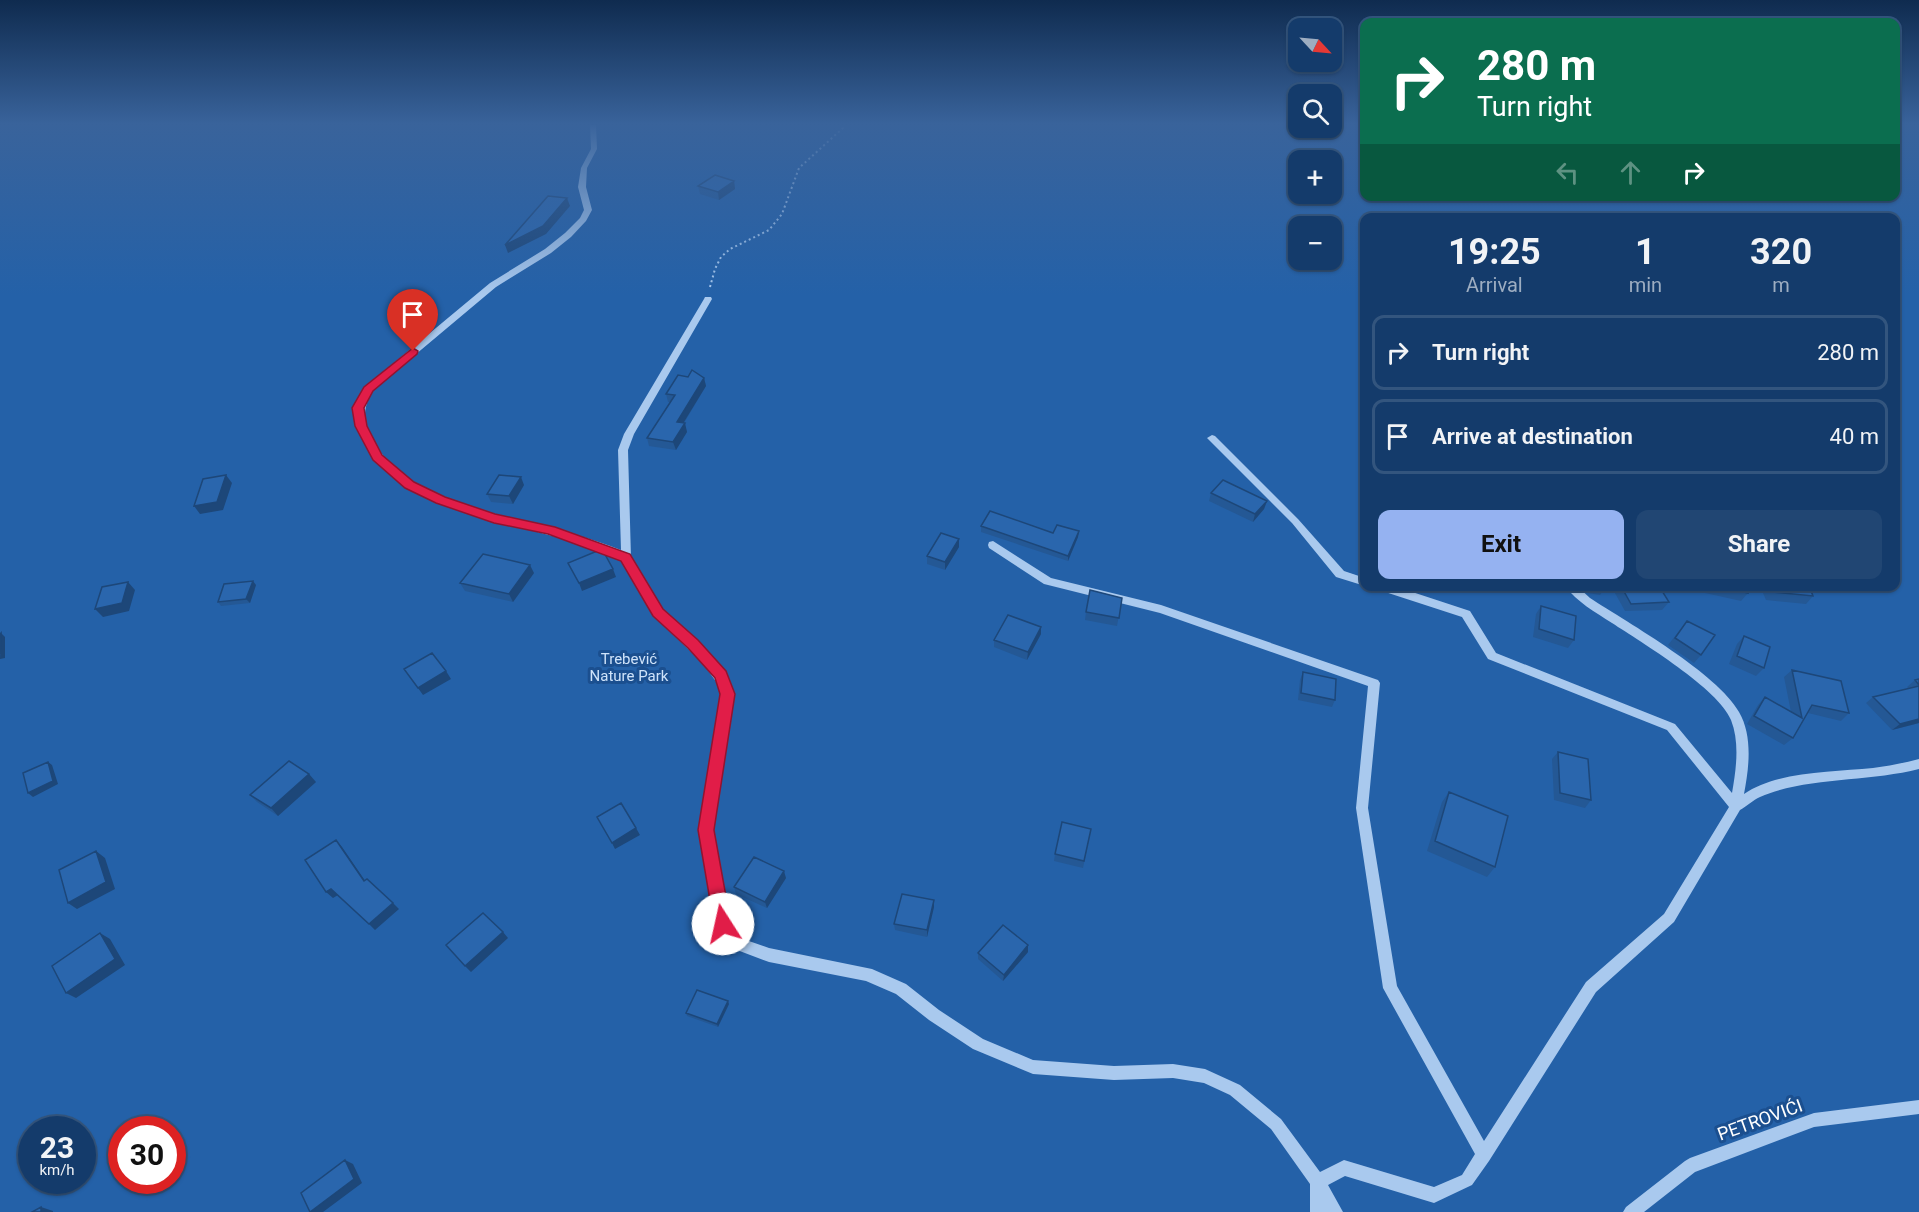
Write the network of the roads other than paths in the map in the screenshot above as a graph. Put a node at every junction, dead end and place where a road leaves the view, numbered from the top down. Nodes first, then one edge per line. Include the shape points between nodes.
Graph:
1 (583, 182) edge
2 (708, 299) road end
3 (1212, 438) dead end
4 (993, 545) dead end
5 (626, 558) junction
6 (1360, 580) edge
7 (1395, 591) edge
8 (1575, 591) edge
9 (1919, 764) edge
10 (1736, 806) junction
11 (1919, 1107) edge
12 (1484, 1156) junction
13 (1318, 1182) junction
14 (1318, 1212) edge
15 (1335, 1212) edge
16 (1630, 1212) edge

1 - 5 street via 588,210 568,235 493,285 368,389 358,408 361,426 377,458 410,485 494,518 550,530
2 - 5 street via 628,434 623,450
3 - 6 street via 1295,521 1340,574
4 - 12 street via 1048,581 1161,609 1374,682 1362,808 1390,988
5 - 13 street via 658,612 721,675 728,694 706,830 723,924 742,945 769,955 867,974 901,990 978,1044 1033,1067 1114,1073 1173,1071 1205,1076 1235,1090 1276,1124
7 - 10 street via 1466,614 1492,656 1671,727
8 - 10 street via 1727,702 1740,730 1742,765
9 - 10 street via 1773,787 1748,795
10 - 12 street via 1669,918 1591,987
11 - 16 street, PETROVIĆI via 1814,1120 1690,1166
12 - 13 street via 1467,1180 1434,1195 1344,1168
13 - 14 street
13 - 15 street

